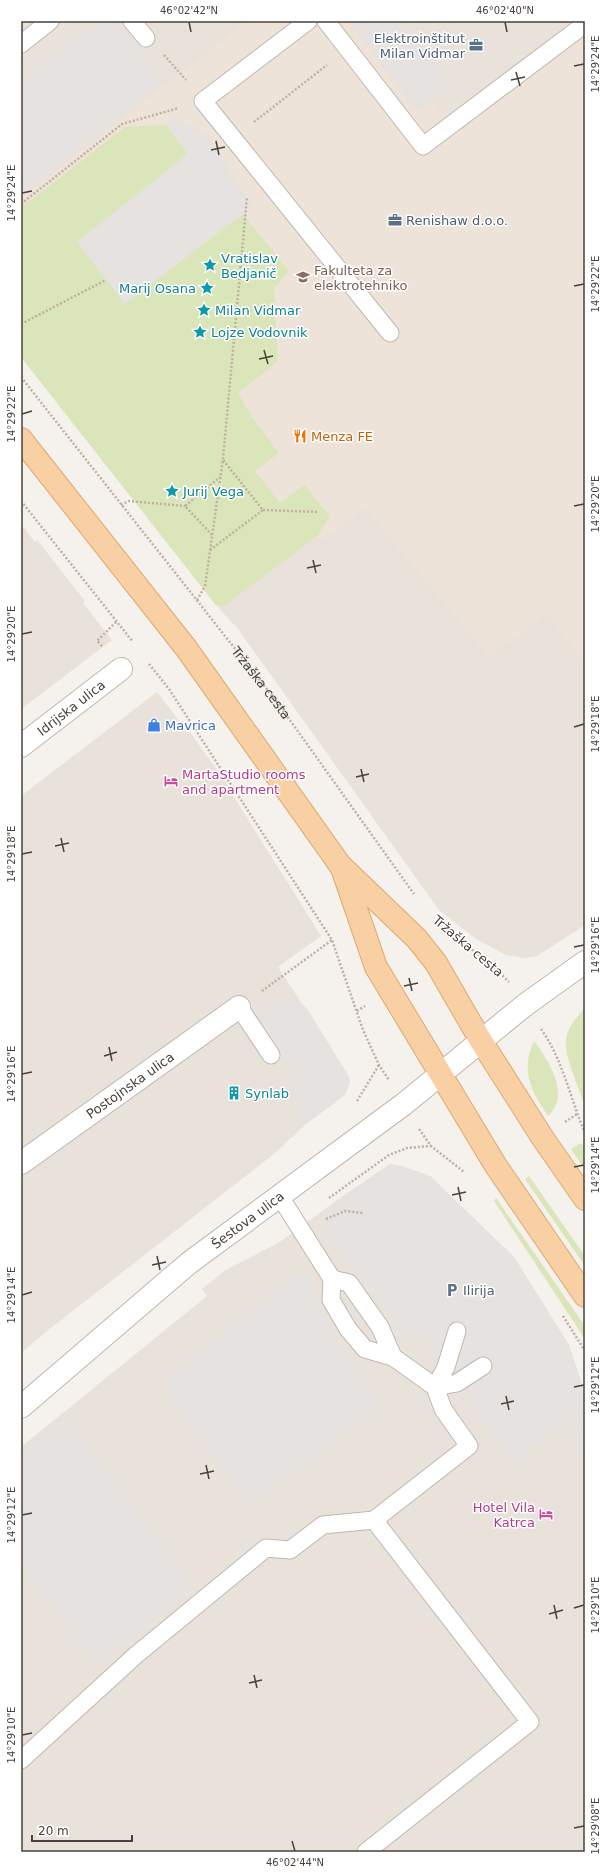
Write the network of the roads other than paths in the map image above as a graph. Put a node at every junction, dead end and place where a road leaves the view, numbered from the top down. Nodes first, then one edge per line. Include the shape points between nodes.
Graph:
1 (50, 21) edge
2 (132, 21) edge
3 (308, 21) edge
4 (326, 21) edge
5 (585, 24) edge
6 (146, 38) road end
7 (21, 44) edge
8 (390, 333) dead end
9 (21, 439) edge
10 (121, 669) dead end
11 (21, 746) edge
12 (340, 865) junction
13 (585, 962) edge
14 (239, 1007) joint
15 (481, 1041) junction
16 (271, 1055) dead end
17 (440, 1074) junction
18 (21, 1163) edge
19 (280, 1195) junction
20 (585, 1199) edge
21 (332, 1279) junction
22 (585, 1296) edge
23 (457, 1331) dead end
24 (393, 1357) junction
25 (483, 1366) dead end
26 (435, 1386) junction
27 (21, 1407) edge
28 (374, 1520) junction
29 (21, 1760) edge
30 (366, 1852) edge

1 - 7 lane
2 - 6 lane
3 - 8 lane via 203,101
4 - 5 lane via 423,146
9 - 12 main road via 186,648
10 - 11 street, Idrijska ulica
12 - 15 main road via 418,939 436,963
12 - 17 main road via 376,967
13 - 15 street, Šestova ulica via 525,1005
14 - 16 lane
14 - 18 street, Postojnska ulica
15 - 17 street, Šestova ulica
15 - 20 main road
17 - 19 street, Šestova ulica via 404,1104
17 - 22 main road via 496,1166
19 - 21 lane
19 - 27 street, Šestova ulica via 189,1262
21 - 24 lane via 349,1283 380,1327
21 - 24 lane via 330,1300 348,1329 365,1349
23 - 26 lane via 446,1367
24 - 26 lane
25 - 26 lane via 457,1383
26 - 28 lane via 443,1409 469,1446
28 - 29 lane via 323,1525 290,1550 266,1548 136,1655
28 - 30 lane via 530,1722

